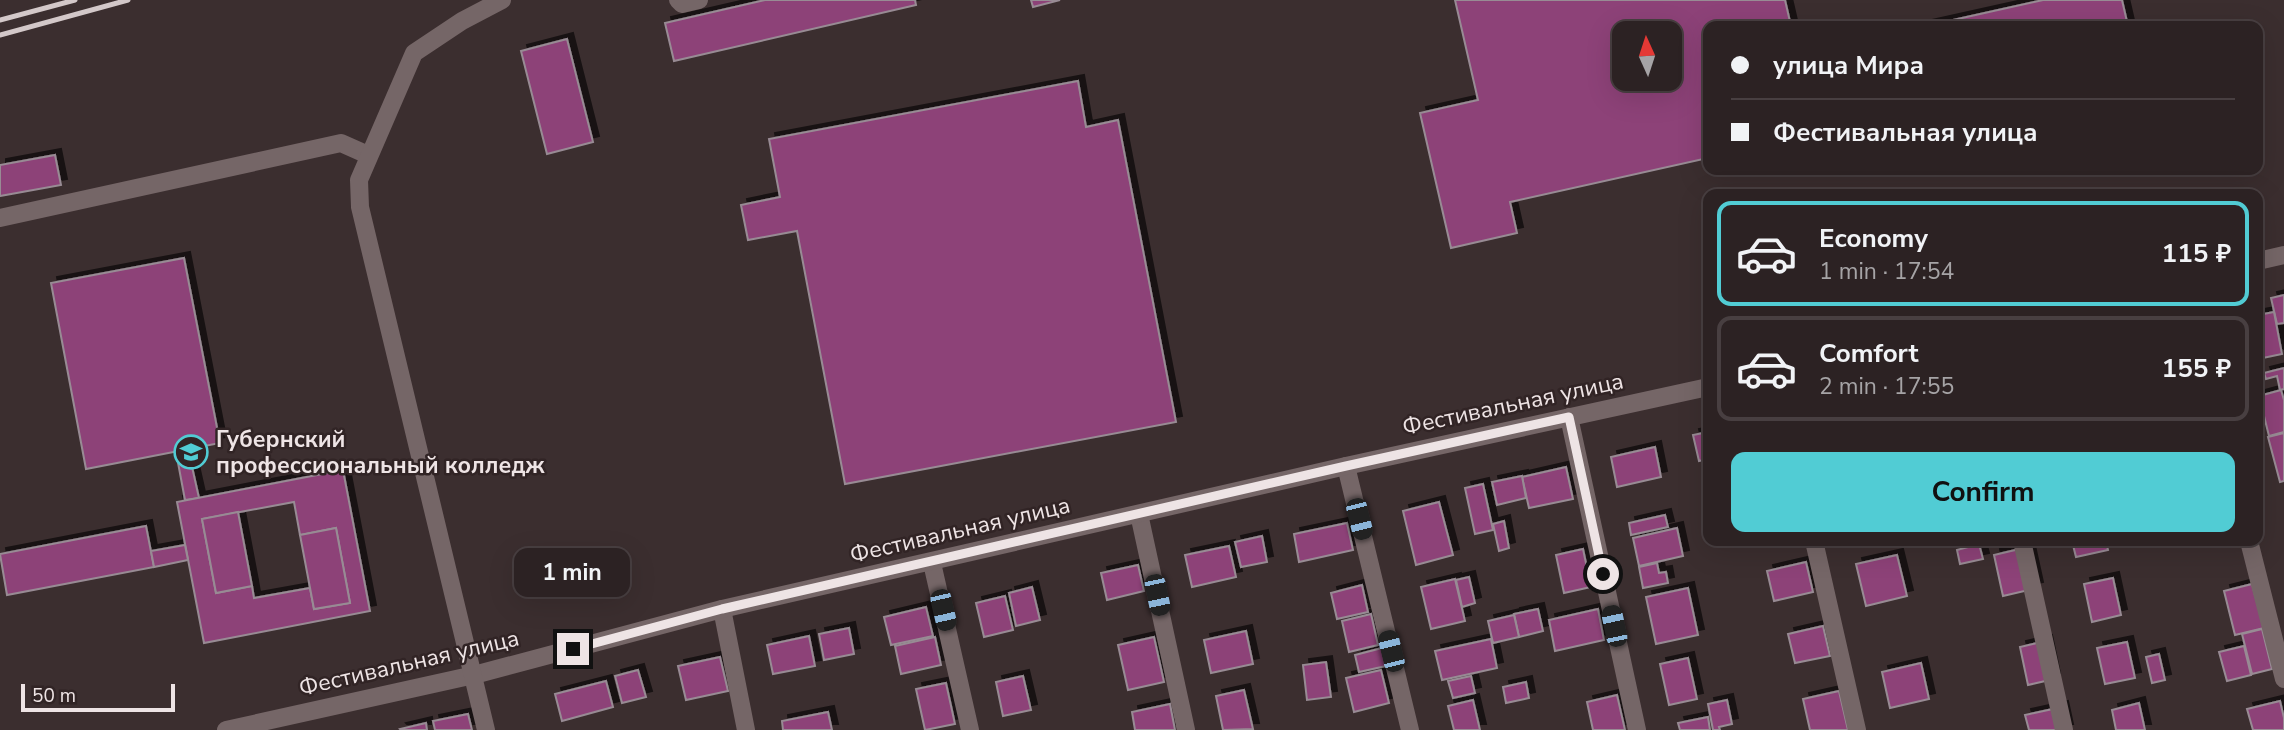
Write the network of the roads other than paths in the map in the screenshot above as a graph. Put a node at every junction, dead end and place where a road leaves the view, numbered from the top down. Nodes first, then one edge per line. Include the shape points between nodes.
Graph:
1 (502, 0) edge
2 (678, 0) edge
3 (699, 0) edge
4 (368, 155) junction
5 (0, 218) edge
6 (2284, 255) edge
7 (2263, 260) edge
8 (1703, 388) edge
9 (1569, 417) junction
10 (1346, 466) junction
11 (1139, 514) junction
12 (1815, 546) edge
13 (2023, 546) edge
14 (2250, 546) edge
15 (932, 563) junction
16 (722, 609) junction
17 (474, 675) junction
18 (2284, 680) edge
19 (288, 723) edge
20 (226, 730) edge
21 (486, 730) edge
22 (492, 730) edge
23 (746, 730) edge
24 (970, 730) edge
25 (1186, 730) edge
26 (1410, 730) edge
27 (1637, 730) edge
28 (1857, 730) edge
29 (2064, 730) edge

1 - 4 street via 462,20 414,53
2 - 3 street via 682,4
4 - 5 street via 341,144
4 - 17 street via 359,180 360,207
6 - 7 street
8 - 9 street, Фестивальная улица
9 - 10 street, Фестивальная улица
9 - 27 street
10 - 11 street, Фестивальная улица
10 - 26 street
11 - 15 street, Фестивальная улица
11 - 25 street
12 - 28 street
13 - 29 street
14 - 18 street
15 - 16 street, Фестивальная улица
15 - 24 street
16 - 17 street, Фестивальная улица
16 - 23 street
17 - 19 street, Фестивальная улица
17 - 21 street
17 - 22 street
19 - 20 street, Фестивальная улица

